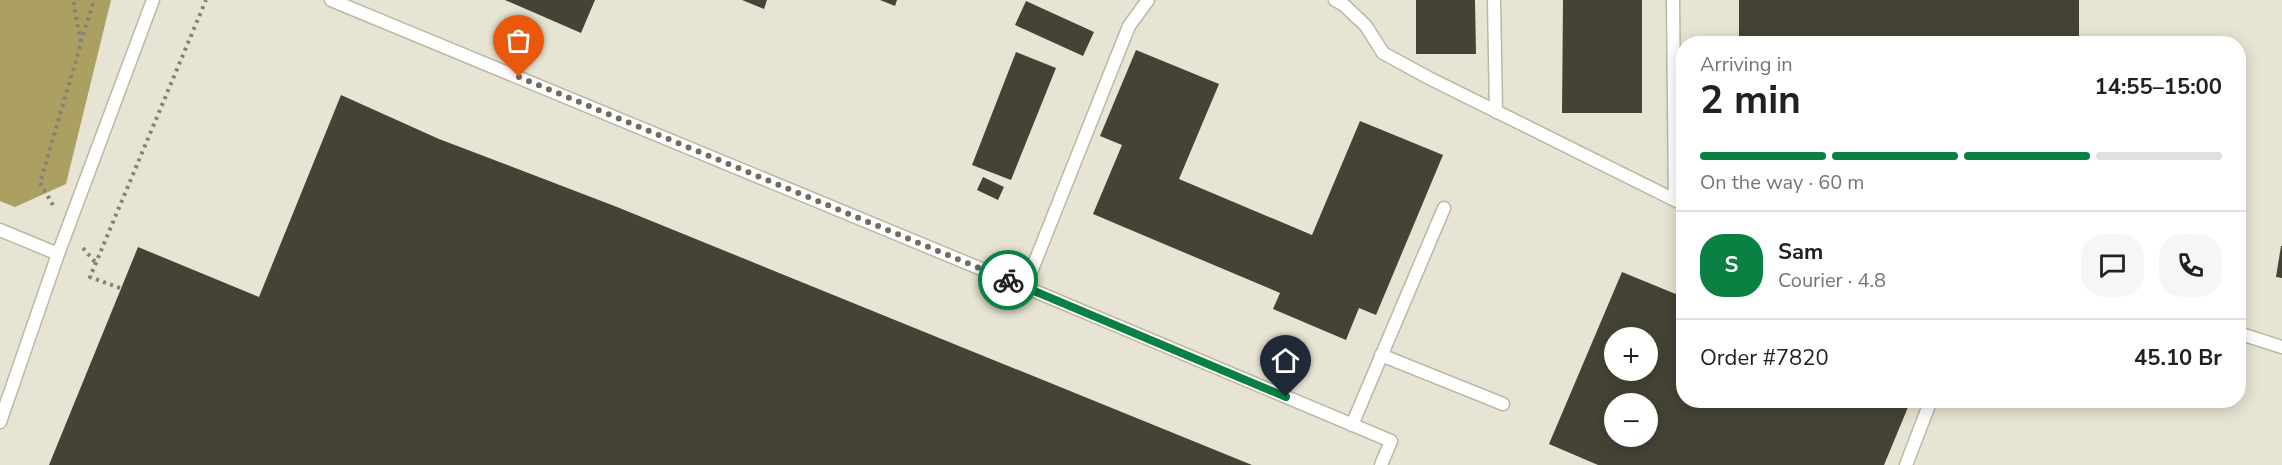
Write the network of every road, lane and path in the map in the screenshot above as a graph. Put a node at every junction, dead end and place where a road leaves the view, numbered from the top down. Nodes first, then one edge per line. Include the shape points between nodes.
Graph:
1 (73, 0) edge
2 (94, 0) edge
3 (153, 0) edge
4 (206, 0) edge
5 (331, 0) edge
6 (1148, 0) edge
7 (1335, 0) edge
8 (1494, 0) edge
9 (1673, 0) edge
10 (81, 43) junction
11 (1676, 101) edge
12 (1496, 111) junction
13 (1676, 201) edge
14 (1444, 208) dead end
15 (68, 228) junction
16 (0, 230) edge
17 (58, 254) junction
18 (95, 262) junction
19 (1025, 287) junction
20 (120, 288) dead end
21 (2246, 336) edge
22 (2282, 347) edge
23 (1381, 355) junction
24 (1503, 404) dead end
25 (1928, 408) edge
26 (0, 422) edge
27 (1352, 425) junction
28 (1382, 465) edge
29 (1906, 465) edge

1 - 10 path
2 - 10 path
3 - 15 lane
4 - 18 path
5 - 19 lane
6 - 19 lane via 1129,26
7 - 12 lane via 1366,26 1383,53
8 - 12 lane
9 - 11 lane
10 - 15 path via 40,183
12 - 13 lane
14 - 23 lane
15 - 17 lane
15 - 18 path
16 - 17 lane
17 - 26 lane
18 - 20 path via 90,277
19 - 27 lane
21 - 22 lane
23 - 24 lane
23 - 27 lane
25 - 29 lane
27 - 28 lane via 1391,441

